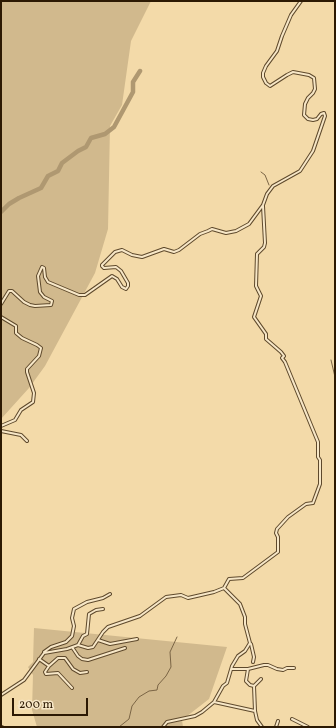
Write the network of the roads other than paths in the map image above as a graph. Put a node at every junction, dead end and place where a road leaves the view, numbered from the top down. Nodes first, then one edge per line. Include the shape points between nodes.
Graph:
1 (301, 1) edge
2 (263, 205) junction
3 (1, 304) edge
4 (1, 317) edge
5 (1, 426) edge
6 (1, 431) edge
7 (27, 441) dead end
8 (224, 588) junction
9 (110, 594) dead end
10 (103, 609) dead end
11 (138, 639) dead end
12 (98, 640) junction
13 (250, 643) junction
14 (78, 645) junction
15 (72, 647) junction
16 (126, 648) dead end
17 (44, 653) junction
18 (38, 659) junction
19 (253, 662) dead end
20 (49, 666) junction
21 (294, 668) dead end
22 (232, 669) junction
23 (248, 669) junction
24 (87, 672) dead end
25 (261, 679) dead end
26 (254, 686) junction
27 (72, 688) dead end
28 (1, 695) edge
29 (214, 702) junction
30 (256, 711) junction
31 (292, 719) dead end
32 (278, 721) dead end
33 (163, 727) edge
34 (262, 727) edge
35 (276, 727) edge
36 (308, 727) edge

1 - 2 street via 291,15 277,51 266,66 263,78 270,86 293,72 310,75 314,78 315,89 305,104 304,114 313,120 324,113 325,116 313,151 300,171 273,186
2 - 3 street via 249,224 236,231 208,231 174,252 164,249 142,257 122,250 115,252 102,266 116,267 121,271 128,283 126,288 112,276 85,295 79,295 48,282 42,267 38,276 40,292 52,301 51,305 30,305 12,291 9,291
2 - 8 street via 265,243 257,254 256,286 261,296 254,318 266,334 266,339 284,356 282,358 318,442 320,484 313,503 306,504 288,516 277,529 278,552 243,578 230,580
4 - 5 street via 16,326 16,333 22,338 41,348 39,356 26,372 34,393 33,402 22,410 15,420
6 - 7 street via 21,435
8 - 12 street via 188,598 182,595 166,597 140,616 108,627
8 - 13 street via 240,604
9 - 17 street via 74,609 72,636 66,642 51,647
10 - 14 street via 89,614 87,634
11 - 12 street via 110,644
12 - 14 street via 91,648
13 - 19 street
13 - 22 street via 238,656
14 - 15 street
15 - 16 street via 78,656 88,660
15 - 17 street
17 - 18 street
18 - 20 street
18 - 28 street via 24,680
20 - 24 street via 58,658 63,658 77,672
20 - 27 street via 46,674 58,673
21 - 23 street via 283,670 264,665
22 - 23 street
22 - 29 street via 228,683 223,686
23 - 26 street via 246,681
25 - 26 street
26 - 30 street
29 - 30 street
29 - 33 street via 195,716 167,722
30 - 34 street via 257,720
31 - 36 street
32 - 35 street

